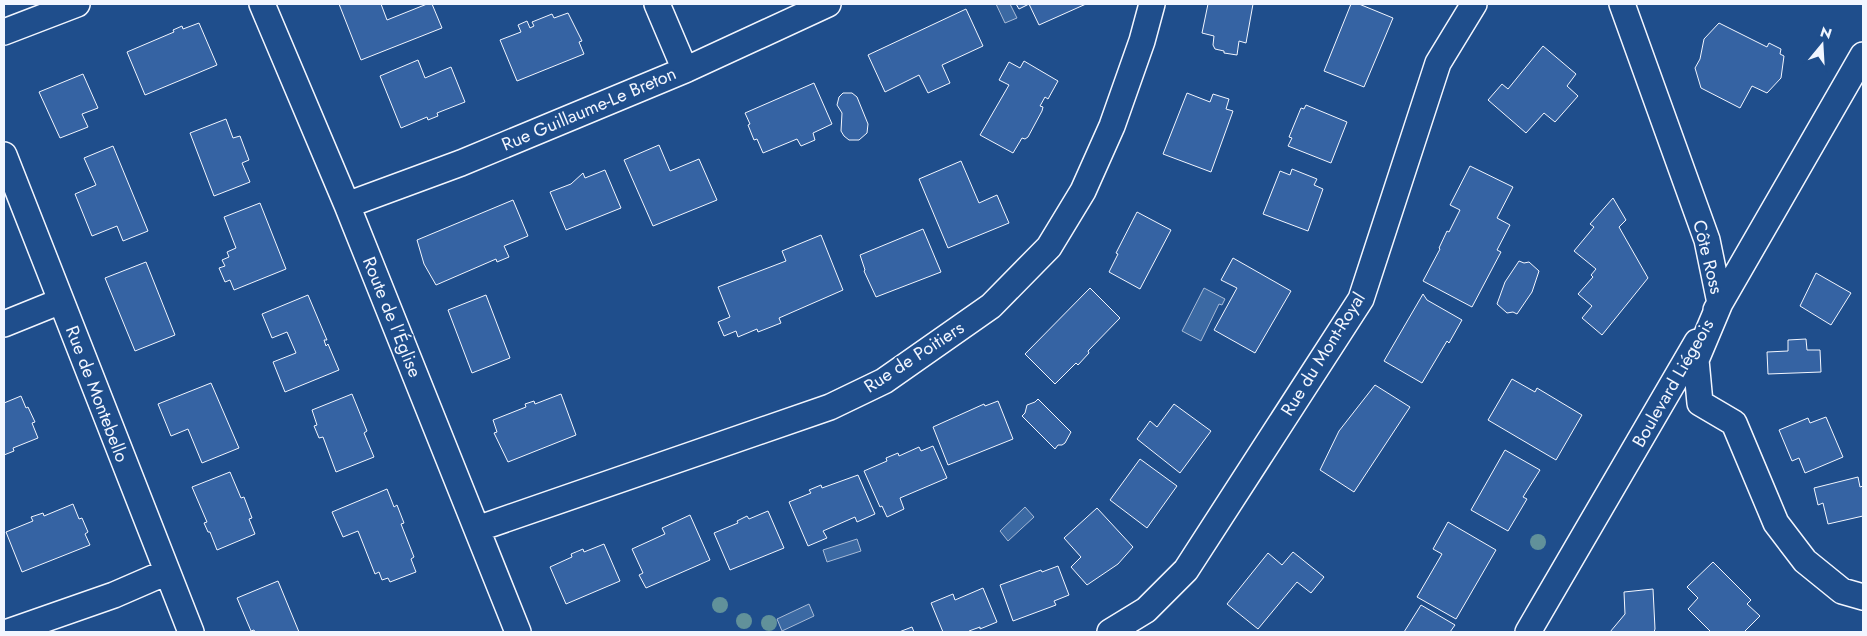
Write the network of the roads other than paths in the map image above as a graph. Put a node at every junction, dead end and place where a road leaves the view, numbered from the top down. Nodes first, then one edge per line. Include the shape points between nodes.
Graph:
1 (77, 4) edge
2 (262, 4) edge
3 (657, 4) edge
4 (828, 4) edge
5 (1152, 4) edge
6 (1474, 4) edge
7 (1622, 4) edge
8 (4, 32) edge
9 (1863, 55) edge
10 (685, 70) junction
11 (4, 155) edge
12 (347, 205) junction
13 (61, 301) junction
14 (1720, 303) junction
15 (4, 324) edge
16 (477, 529) junction
17 (167, 572) junction
18 (1863, 597) edge
19 (8, 632) edge
20 (191, 632) edge
21 (518, 632) edge
22 (1110, 632) edge
23 (1528, 632) edge

1 - 8 street
2 - 12 street, Route de l'Église
3 - 10 street
4 - 10 street, Rue Guillaume-Le Breton
5 - 16 street, Rue de Poitiers via 1112,126 1083,191 1049,247 991,306 884,381 830,407
6 - 22 street, Rue du Mont-Royal via 1438,64 1361,299 1186,570 1146,610
7 - 14 street, Côte Ross via 1707,240
9 - 14 street, Boulevard Liégeois
10 - 12 street, Rue Guillaume-Le Breton via 462,163
11 - 13 street, Rue de Montebello
12 - 16 street, Route de l'Église
13 - 15 street
13 - 17 street, Rue de Montebello
14 - 18 street, Côte Ross via 1696,360 1700,402 1734,423 1776,523 1805,561 1842,592
14 - 23 street, Boulevard Liégeois
16 - 21 street, Route de l'Église
17 - 19 street via 114,595
17 - 20 street, Rue de Montebello

